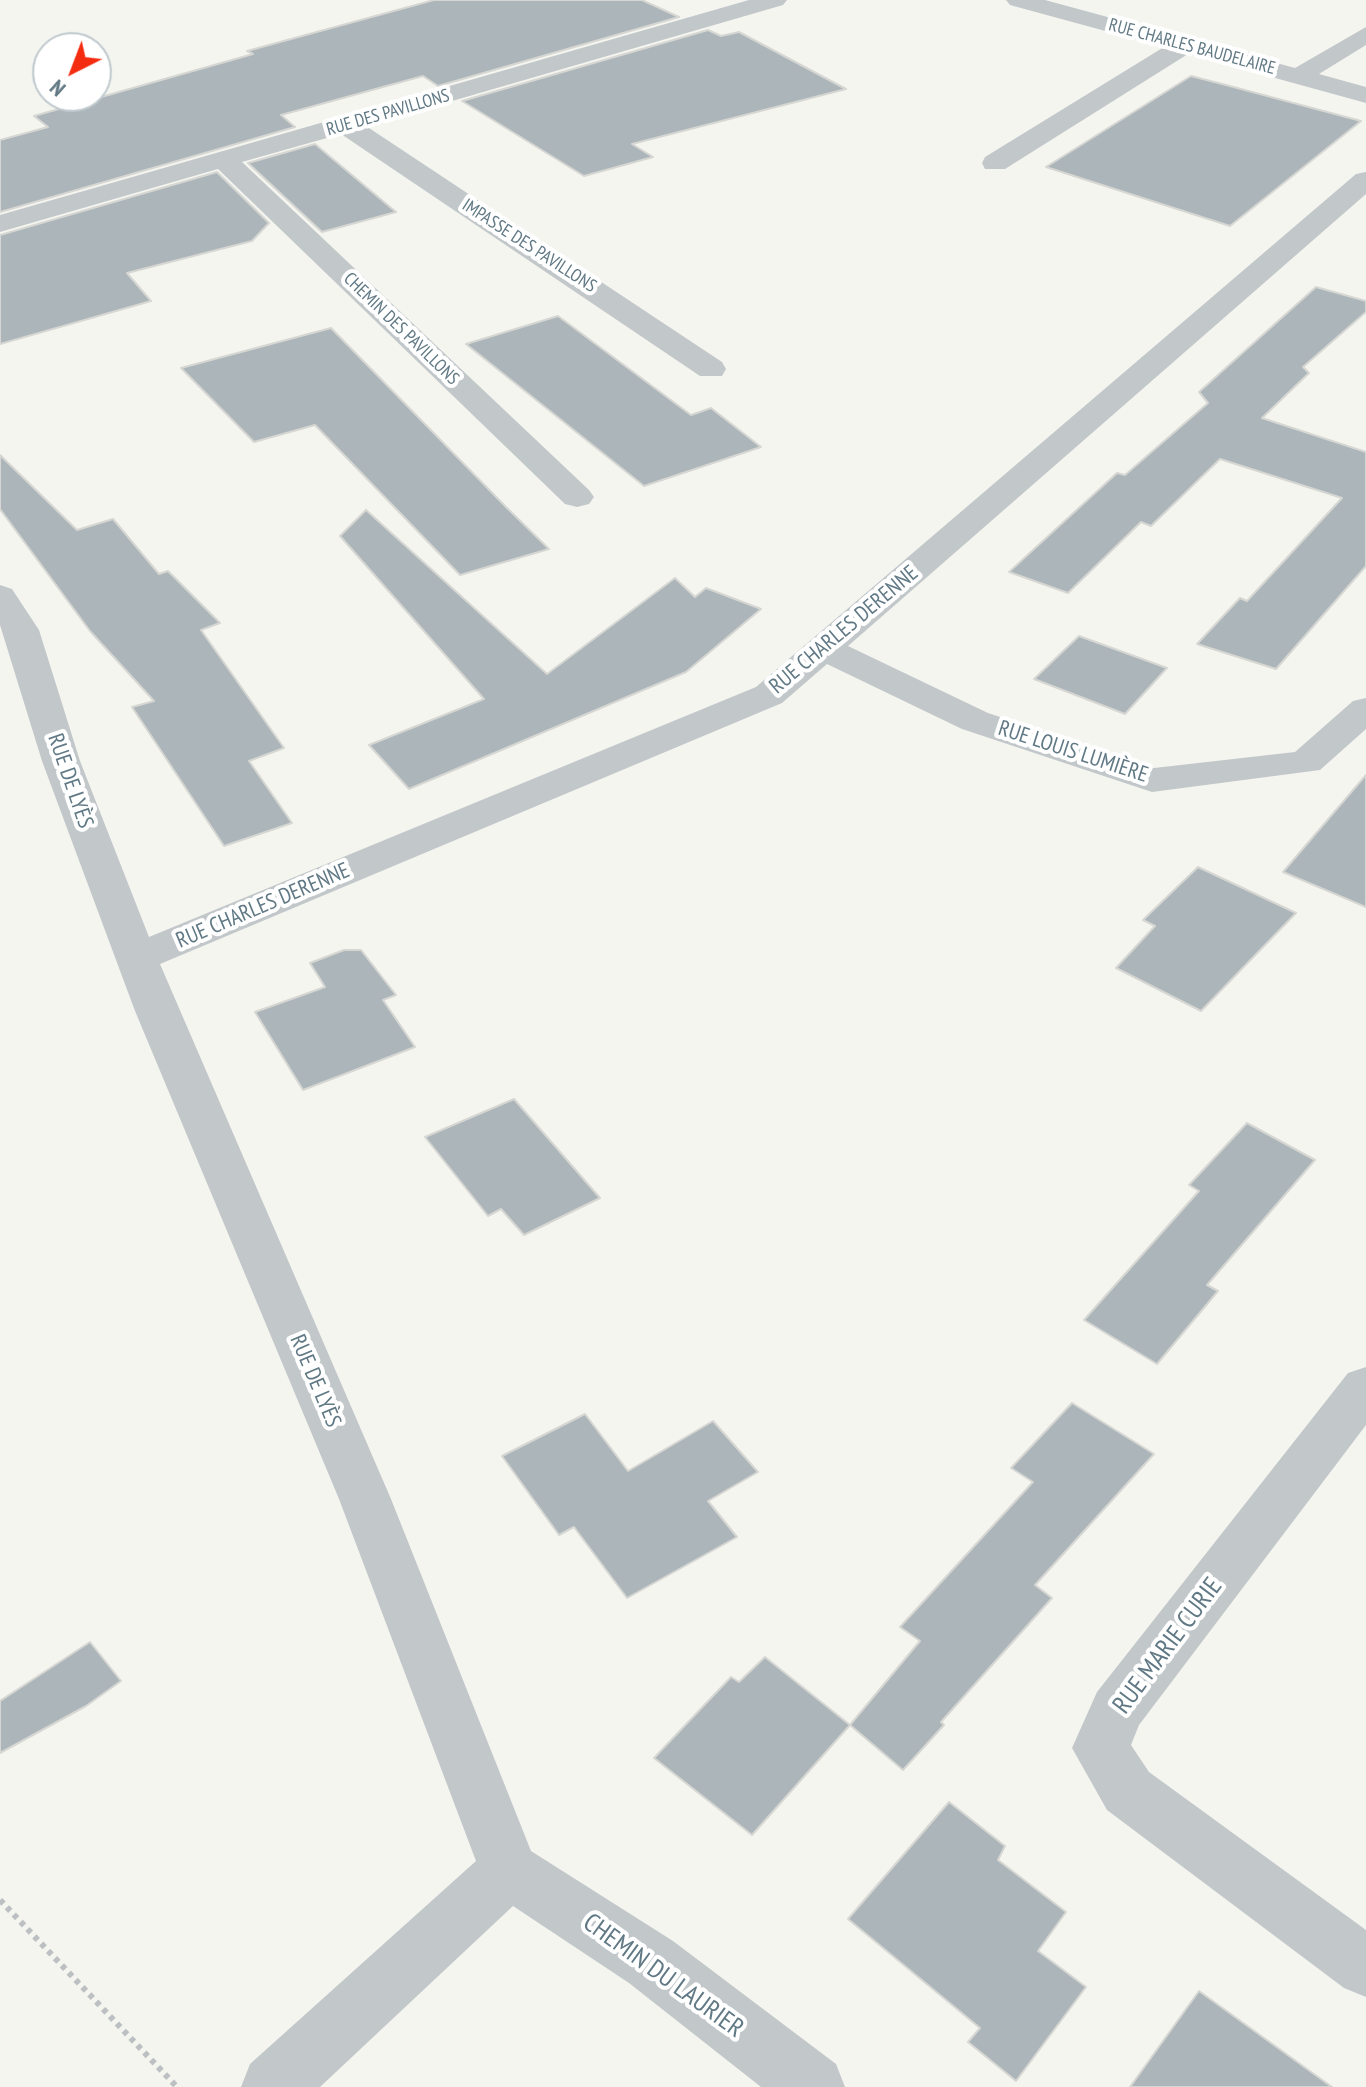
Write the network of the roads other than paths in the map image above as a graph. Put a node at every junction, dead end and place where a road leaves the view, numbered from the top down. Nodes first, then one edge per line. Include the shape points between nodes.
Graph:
1 (775, 0) edge
2 (1018, 0) edge
3 (1366, 34) edge
4 (1185, 45) junction
5 (1299, 76) junction
6 (1366, 95) edge
7 (346, 125) junction
8 (225, 161) junction
9 (995, 163) dead end
10 (1366, 180) edge
11 (0, 224) edge
12 (711, 369) dead end
13 (577, 497) dead end
14 (0, 596) edge
15 (824, 648) junction
16 (15, 661) edge
17 (1366, 709) edge
18 (137, 958) junction
19 (1366, 1387) edge
20 (509, 1870) junction
21 (1366, 1967) edge
22 (273, 2087) edge
23 (813, 2087) edge

1 - 7 street, RUE DES PAVILLONS
2 - 4 street, RUE CHARLES BAUDELAIRE
3 - 5 street
4 - 5 street, RUE CHARLES BAUDELAIRE
4 - 9 street
5 - 6 street, RUE CHARLES BAUDELAIRE
7 - 8 street, RUE DES PAVILLONS
7 - 12 street, IMPASSE DES PAVILLONS
8 - 11 street, RUE DES PAVILLONS
8 - 13 street, CHEMIN DES PAVILLONS
10 - 15 street, RUE CHARLES DERENNE
14 - 16 street, RUE DE LYÈS via 21,630
15 - 17 street, RUE LOUIS LUMIÈRE via 975,721 1152,780 1306,762
15 - 18 street, RUE CHARLES DERENNE via 769,695
16 - 18 street, RUE DE LYÈS via 61,761
18 - 20 street, RUE DE LYÈS via 365,1499
19 - 21 street, RUE MARIE CURIE via 1117,1710 1101,1748 1128,1791
20 - 22 street
20 - 23 street, CHEMIN DU LAURIER via 651,1962

